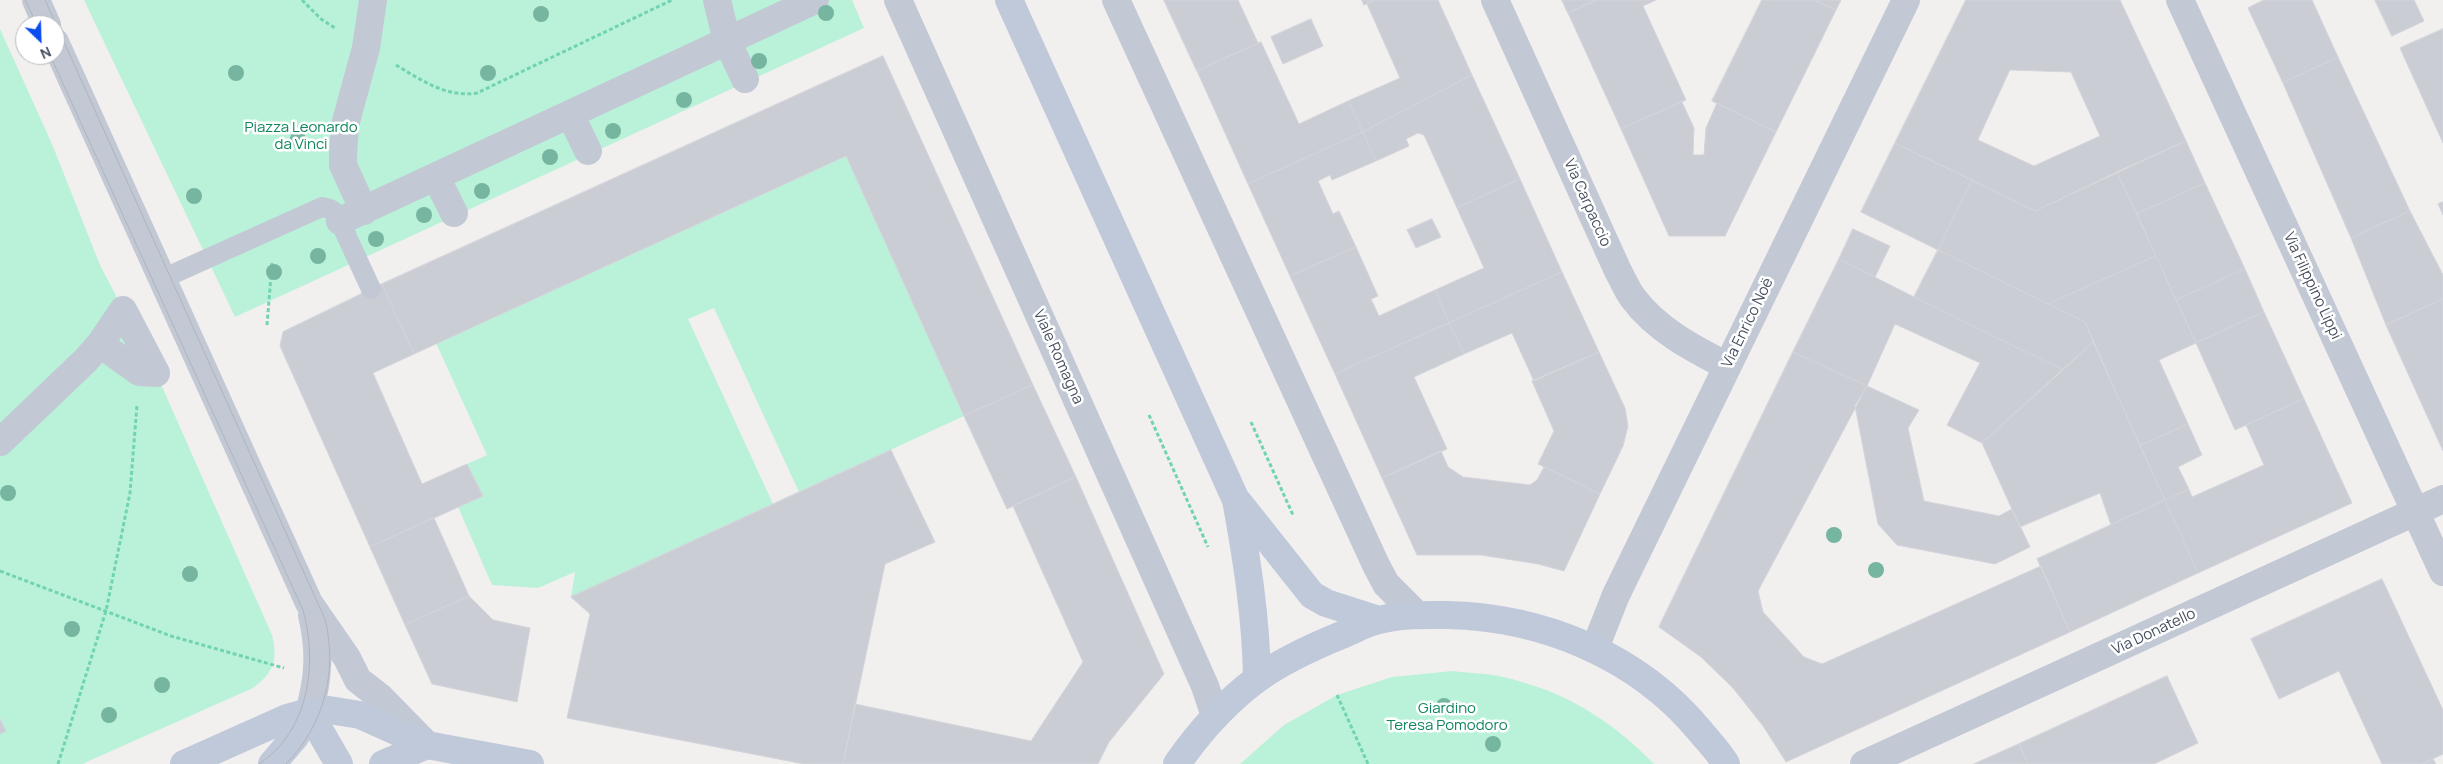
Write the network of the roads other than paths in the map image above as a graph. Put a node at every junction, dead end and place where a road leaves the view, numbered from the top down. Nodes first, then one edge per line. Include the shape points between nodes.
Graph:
1 (36, 0) edge
2 (373, 0) edge
3 (717, 0) edge
4 (815, 0) edge
5 (898, 0) edge
6 (1009, 0) edge
7 (1116, 0) edge
8 (1495, 0) edge
9 (1906, 0) edge
10 (2180, 0) edge
11 (43, 15) edge
12 (727, 41) junction
13 (65, 64) edge
14 (745, 79) dead end
15 (570, 114) junction
16 (588, 151) dead end
17 (436, 177) junction
18 (454, 213) dead end
19 (352, 216) junction
20 (162, 279) junction
21 (371, 289) dead end
22 (100, 344) junction
23 (1727, 366) junction
24 (0, 442) edge
25 (2443, 499) edge
26 (1236, 500) junction
27 (2415, 512) junction
28 (2443, 572) edge
29 (309, 603) junction
30 (1416, 614) junction
31 (1378, 620) junction
32 (1595, 648) junction
33 (1257, 678) junction
34 (309, 712) junction
35 (1216, 716) junction
36 (427, 745) junction
37 (184, 764) edge
38 (272, 764) edge
39 (340, 764) edge
40 (383, 764) edge
41 (530, 764) edge
42 (1177, 764) edge
43 (1726, 764) edge
44 (1864, 764) edge

1 - 11 street
2 - 19 street via 366,48 345,125 343,165
3 - 12 street
4 - 12 street
5 - 35 street, Viale Romagna
6 - 26 main road
7 - 30 street via 1376,565 1386,584
8 - 23 street, Via Carpaccio via 1633,298 1658,324 1684,343
9 - 23 street, Via Enrico Noë
10 - 27 street, Via Filippino Lippi
12 - 14 street
12 - 15 street
13 - 20 street
15 - 16 street
15 - 17 street
17 - 18 street
17 - 19 street
19 - 20 lane via 322,208
19 - 21 lane
20 - 29 street
22 - 22 street via 123,310 156,373 139,372
22 - 24 street
23 - 32 street, Via Enrico Noë via 1616,596
25 - 27 street, Via Donatello
26 - 31 main road via 1312,595 1326,603
26 - 33 main road via 1255,613
27 - 28 street, Via Filippino Lippi
27 - 44 street, Via Donatello
29 - 34 street via 319,661
29 - 36 street via 347,658 358,680 380,697
30 - 31 main road
30 - 32 main road via 1505,620 1551,631
31 - 33 main road via 1321,643
32 - 43 main road via 1644,678 1686,714
33 - 35 main road
34 - 36 main road via 338,710 360,715
34 - 37 main road
34 - 38 main road via 295,737
34 - 39 main road
35 - 42 main road
36 - 40 main road
36 - 41 main road

